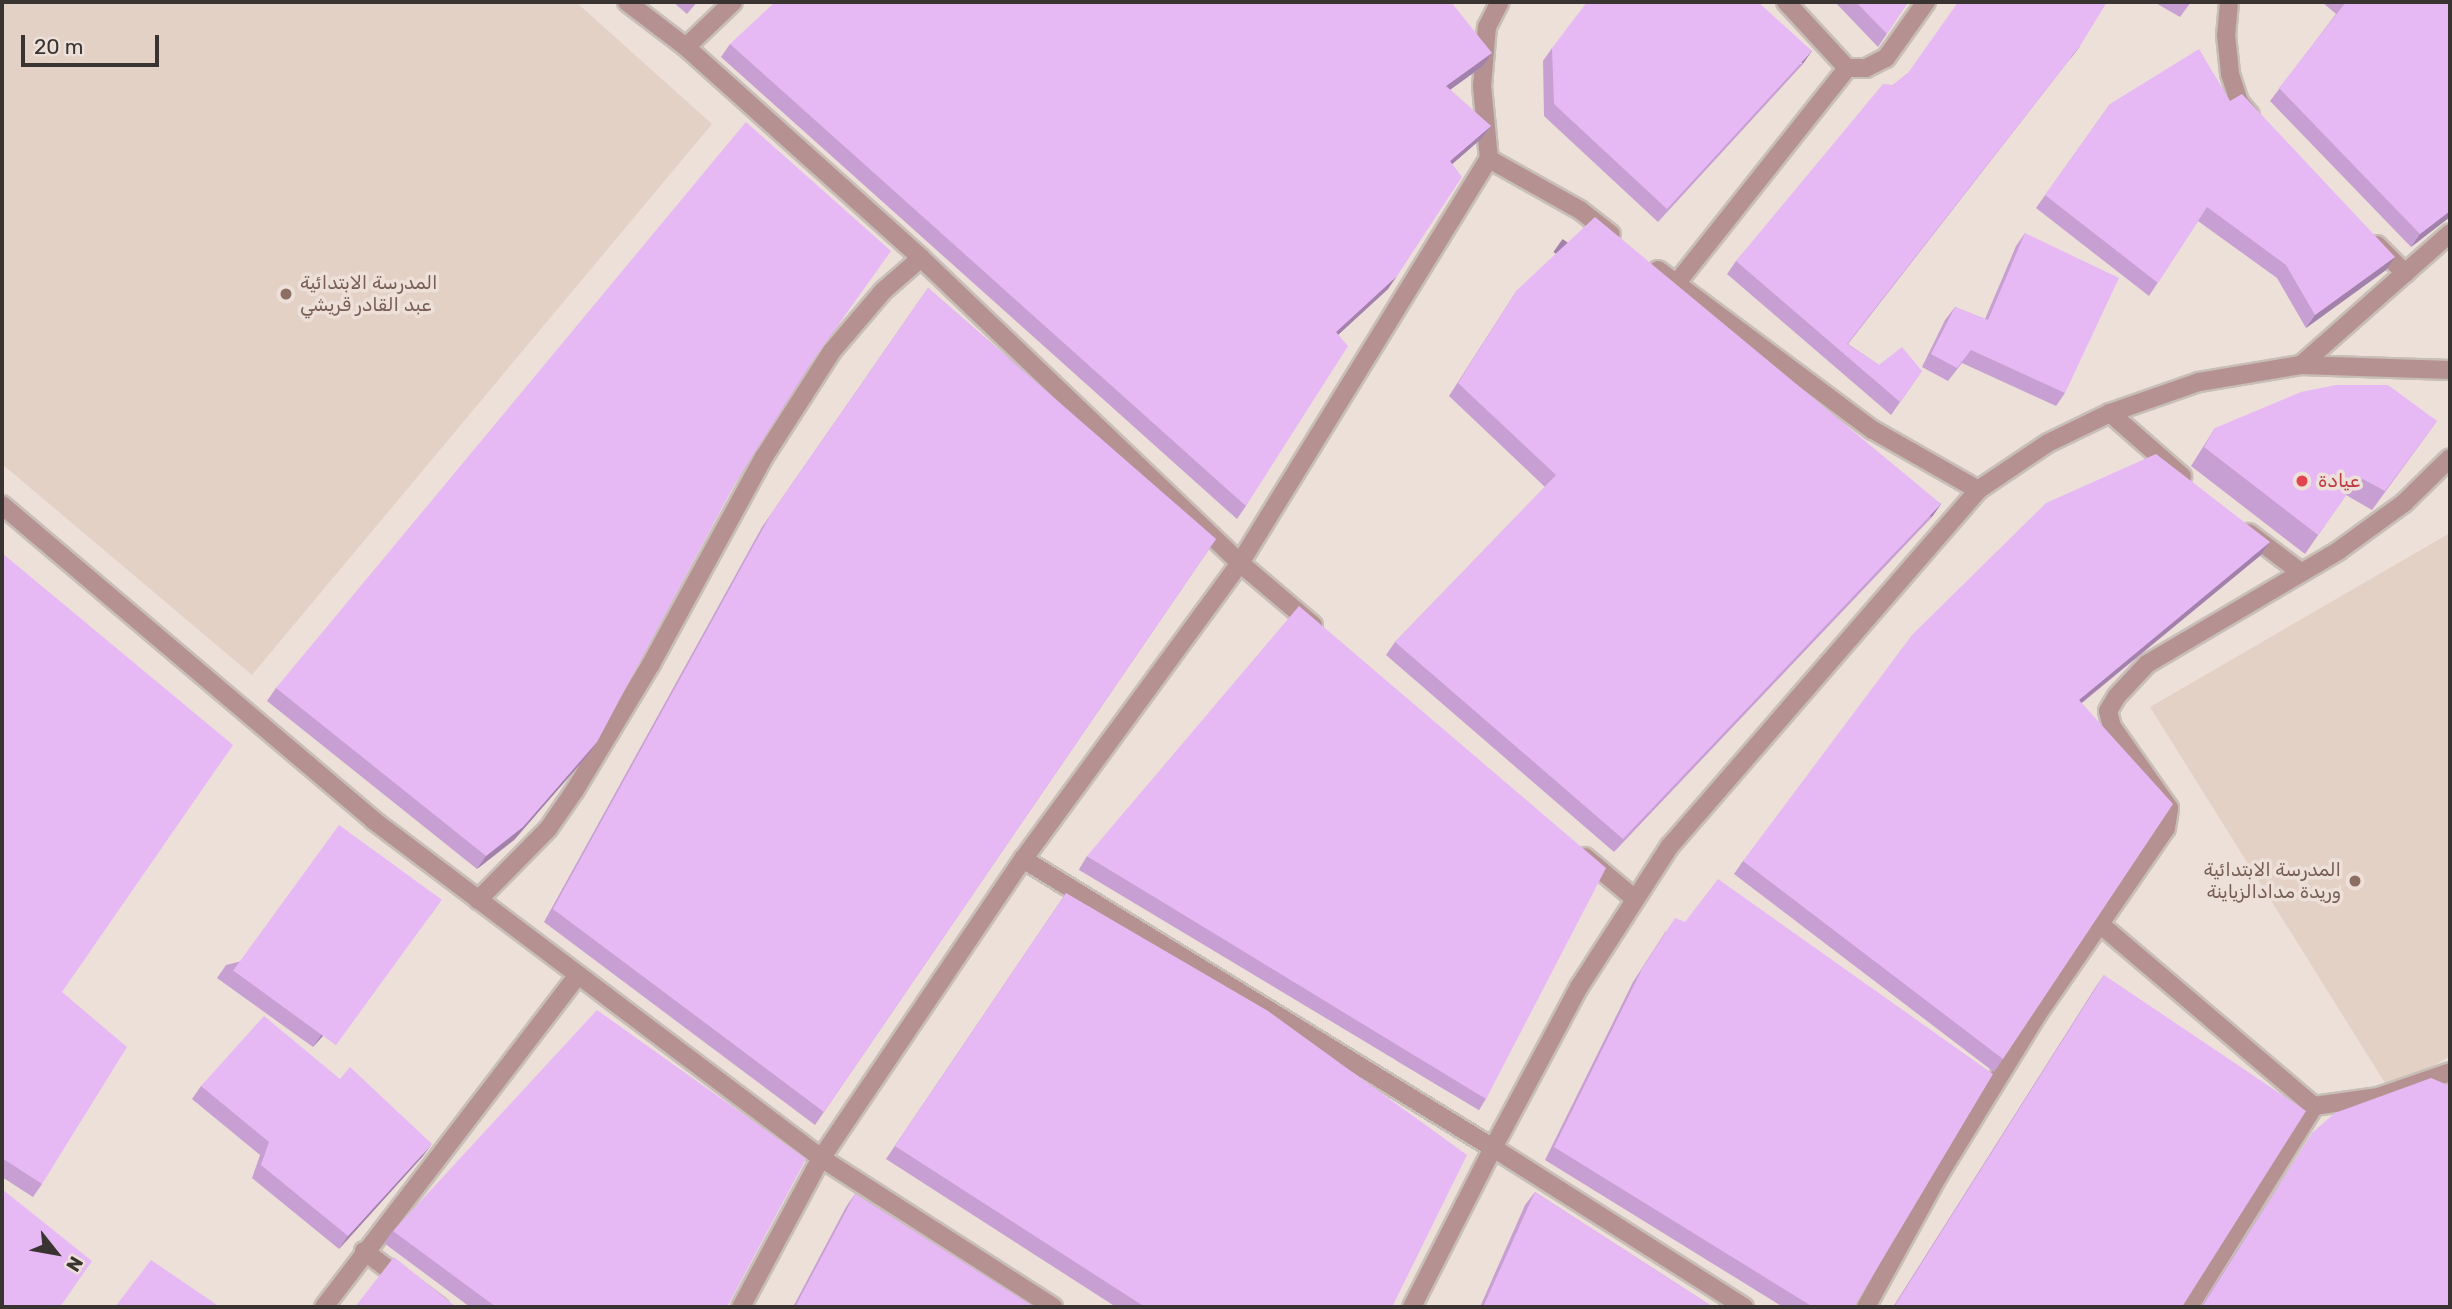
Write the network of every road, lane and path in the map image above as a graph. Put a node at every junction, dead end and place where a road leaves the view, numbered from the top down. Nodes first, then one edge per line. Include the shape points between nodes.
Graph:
1 (627, 2) edge
2 (733, 2) edge
3 (1500, 2) edge
4 (1786, 2) edge
5 (1926, 2) edge
6 (2230, 2) edge
7 (686, 47) junction
8 (1847, 68) junction
9 (2264, 131) edge
10 (1489, 159) junction
11 (2450, 233) edge
12 (2368, 235) edge
13 (1622, 243) edge
14 (921, 258) junction
15 (1644, 259) edge
16 (2405, 273) junction
17 (1676, 284) junction
18 (2301, 365) junction
19 (2450, 370) edge
20 (2110, 413) junction
21 (2450, 458) edge
22 (2194, 486) edge
23 (1978, 490) junction
24 (2, 505) edge
25 (2237, 523) edge
26 (1240, 563) junction
27 (2299, 571) junction
28 (1323, 634) edge
29 (1573, 846) edge
30 (1023, 859) junction
31 (1635, 899) junction
32 (478, 900) junction
33 (2101, 925) junction
34 (578, 975) junction
35 (2450, 1072) edge
36 (2314, 1106) junction
37 (1493, 1147) junction
38 (821, 1158) junction
39 (364, 1251) junction
40 (324, 1307) edge
41 (439, 1307) edge
42 (741, 1307) edge
43 (1053, 1307) edge
44 (1412, 1307) edge
45 (1744, 1307) edge
46 (1866, 1307) edge
47 (2189, 1307) edge

1 - 7 street
2 - 7 street
3 - 10 street via 1486,27 1482,86
4 - 8 street
5 - 8 street via 1886,58 1866,68
6 - 9 street via 2226,35 2230,74 2239,102
7 - 14 street
8 - 17 street
10 - 13 street via 1580,210
10 - 26 street
11 - 16 street
12 - 16 street
14 - 26 street
14 - 32 street via 883,291 832,351 764,457 651,664 575,790 548,829
15 - 17 street
16 - 18 street
17 - 23 street via 1873,430
18 - 19 street
18 - 20 street via 2199,382
20 - 22 street
20 - 23 street via 2048,443
21 - 27 street via 2404,503 2339,551
23 - 31 street via 1670,846
24 - 32 street via 373,820
25 - 27 street
26 - 28 street
26 - 30 street
27 - 33 street via 2147,664 2108,711 2112,727 2158,788 2169,808 2169,820
29 - 31 street
30 - 37 street
30 - 38 street
31 - 37 street via 1579,987
32 - 34 street
33 - 36 street
33 - 46 street via 2037,1015 1952,1153
34 - 38 street
34 - 39 street
35 - 36 street via 2378,1097
36 - 47 street
37 - 44 street
37 - 45 street
38 - 42 street
38 - 43 street
39 - 40 street
39 - 41 street

